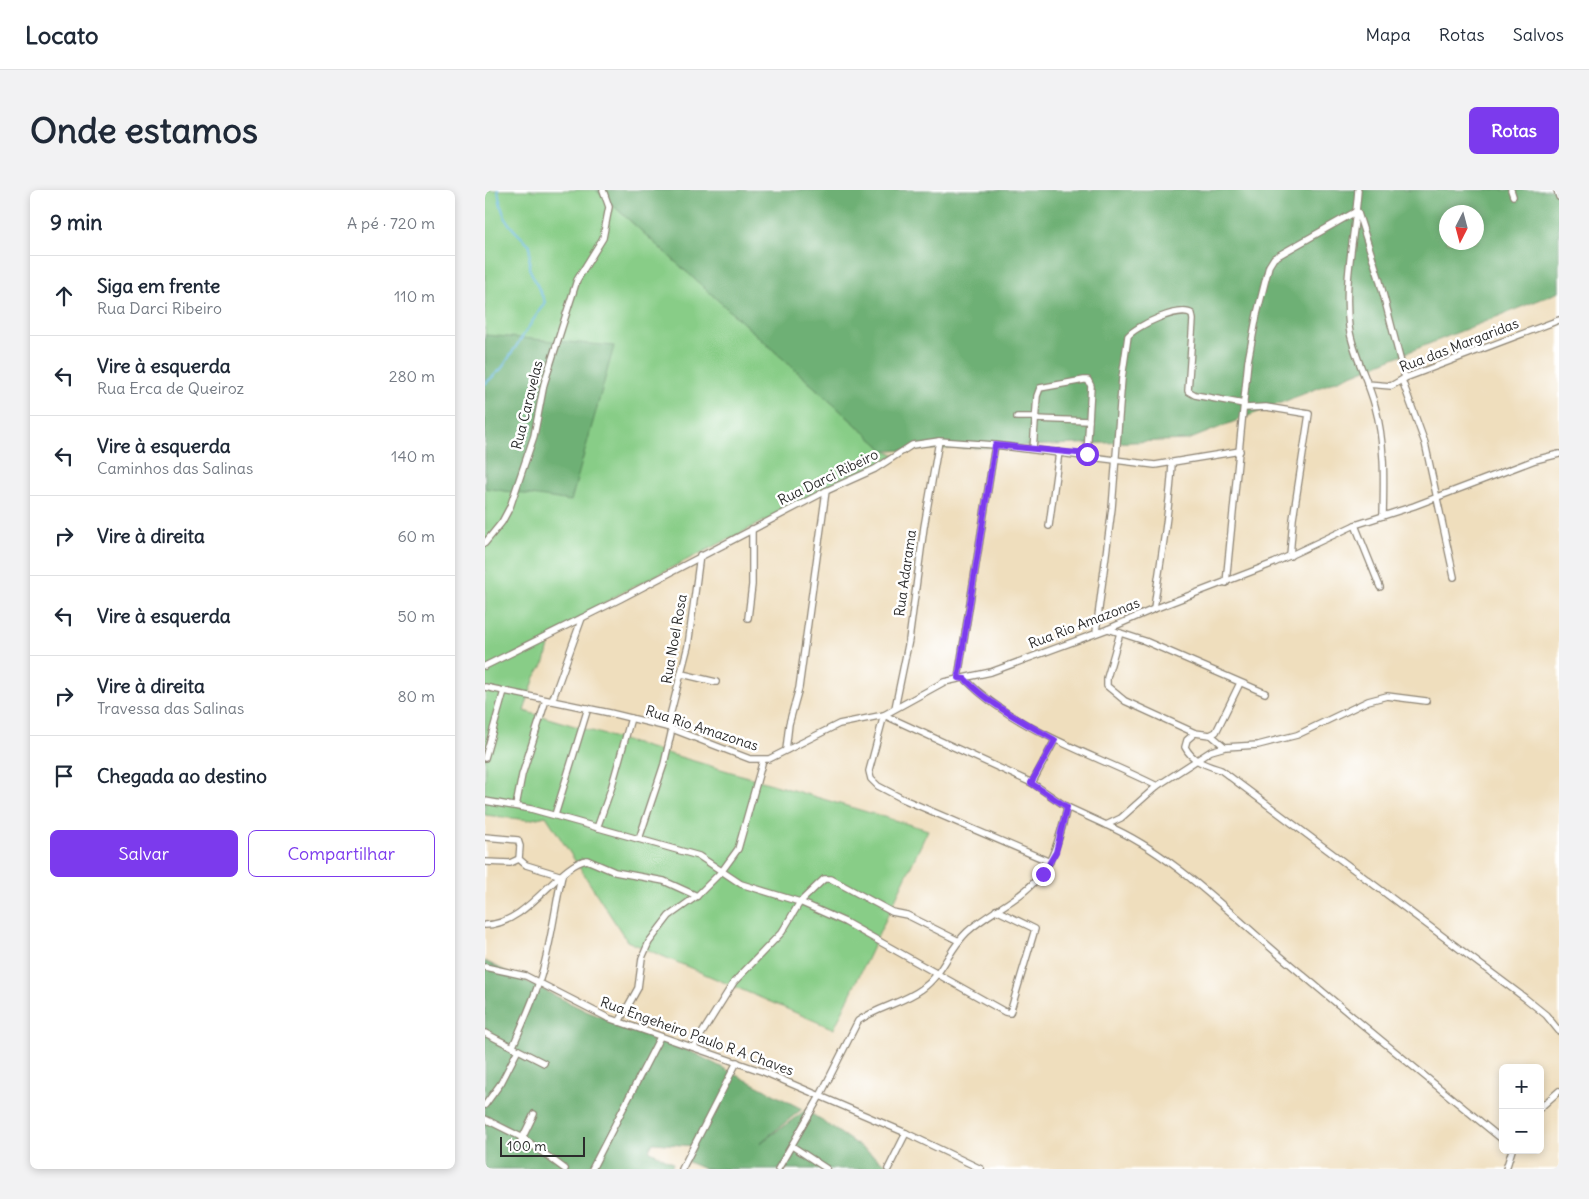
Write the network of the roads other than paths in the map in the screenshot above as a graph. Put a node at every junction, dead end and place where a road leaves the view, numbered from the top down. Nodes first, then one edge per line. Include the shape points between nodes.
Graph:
1 (603, 190) edge
2 (1358, 190) edge
3 (1557, 190) edge
4 (1559, 197) edge
5 (1357, 211) junction
6 (1559, 320) edge
7 (1403, 379) junction
8 (1367, 384) junction
9 (1244, 406) junction
10 (1017, 417) dead end
11 (1035, 418) junction
12 (1089, 421) junction
13 (939, 441) junction
14 (995, 445) junction
15 (1033, 449) junction
16 (1240, 451) junction
17 (1059, 452) junction
18 (1087, 454) junction
19 (1559, 454) edge
20 (1115, 460) junction
21 (1172, 463) junction
22 (826, 491) junction
23 (1435, 498) junction
24 (1383, 516) junction
25 (1355, 525) junction
26 (1049, 526) dead end
27 (752, 529) junction
28 (485, 544) edge
29 (700, 555) junction
30 (1290, 556) junction
31 (1454, 577) dead end
32 (1226, 583) junction
33 (1380, 587) dead end
34 (1154, 609) junction
35 (582, 618) junction
36 (748, 618) dead end
37 (1108, 630) junction
38 (1096, 632) junction
39 (1120, 634) junction
40 (485, 666) edge
41 (682, 674) junction
42 (961, 679) junction
43 (716, 682) dead end
44 (1240, 683) junction
45 (485, 687) edge
46 (503, 691) junction
47 (1265, 693) dead end
48 (549, 700) junction
49 (1426, 702) dead end
50 (588, 708) junction
51 (895, 708) junction
52 (884, 715) junction
53 (631, 718) junction
54 (669, 728) junction
55 (1195, 734) junction
56 (1211, 734) junction
57 (1055, 740) junction
58 (1225, 747) junction
59 (786, 750) junction
60 (485, 758) edge
61 (763, 760) junction
62 (1197, 762) junction
63 (1031, 783) junction
64 (1157, 786) junction
65 (485, 800) edge
66 (516, 806) junction
67 (1067, 807) junction
68 (555, 815) junction
69 (1106, 824) junction
70 (597, 828) junction
71 (485, 837) edge
72 (639, 839) junction
73 (519, 859) junction
74 (485, 862) edge
75 (1050, 862) junction
76 (722, 871) junction
77 (562, 876) junction
78 (697, 896) junction
79 (800, 902) junction
80 (996, 910) junction
81 (485, 925) edge
82 (959, 941) junction
83 (485, 967) edge
84 (939, 974) junction
85 (539, 982) junction
86 (619, 1022) junction
87 (1557, 1028) edge
88 (485, 1033) edge
89 (660, 1036) junction
90 (694, 1046) junction
91 (516, 1048) junction
92 (737, 1062) junction
93 (544, 1063) dead end
94 (1559, 1091) edge
95 (821, 1096) junction
96 (1544, 1104) edge
97 (485, 1105) edge
98 (534, 1114) dead end
99 (485, 1119) edge
100 (906, 1133) junction
101 (1499, 1137) edge
102 (521, 1141) junction
103 (792, 1146) junction
104 (1511, 1154) edge
105 (565, 1169) edge
106 (591, 1169) edge
107 (682, 1169) edge
108 (778, 1169) edge
109 (827, 1169) edge
110 (888, 1169) edge
111 (981, 1169) edge
112 (1506, 1169) edge

1 - 28 street, Rua Caravelas via 609,207 607,227 577,280 544,384 534,436 510,507
2 - 5 street
3 - 4 street
5 - 7 street via 1379,278
5 - 8 street via 1349,270 1348,314 1356,354
5 - 9 street via 1271,261 1248,361
6 - 7 street, Rua das Margaridas
7 - 8 street, Rua das Margaridas via 1391,386
7 - 23 street via 1423,437
8 - 24 street via 1383,443
9 - 16 street
9 - 20 street via 1188,391 1193,320 1188,311 1178,311 1128,336
9 - 30 street via 1309,414
10 - 11 street
11 - 12 street
11 - 12 street via 1040,388 1088,380 1091,386
11 - 15 street
12 - 18 street
13 - 14 street, Rua Darci Ribeiro
13 - 22 street, Rua Darci Ribeiro via 912,445 875,469
13 - 51 street, Rua Adarama via 909,640
14 - 15 street, Rua Darci Ribeiro
14 - 42 street
15 - 17 street, Rua Darci Ribeiro
16 - 21 street, Rua Darci Ribeiro
16 - 32 street
17 - 18 street, Rua Darci Ribeiro
17 - 26 street
18 - 20 street, Rua Darci Ribeiro
19 - 23 street, Rua Rio Amazonas
20 - 21 street, Rua Darci Ribeiro
20 - 38 street
21 - 34 street via 1171,502
22 - 27 street, Rua Darci Ribeiro
22 - 59 street via 799,688
23 - 24 street, Rua Rio Amazonas
23 - 31 street
24 - 25 street, Rua Rio Amazonas
25 - 30 street, Rua Rio Amazonas
25 - 33 street
27 - 29 street, Rua Darci Ribeiro
27 - 36 street via 752,585
29 - 35 street, Rua Darci Ribeiro
29 - 41 street, Rua Noel Rosa
30 - 32 street, Rua Rio Amazonas
32 - 34 street, Rua Rio Amazonas
34 - 37 street, Rua Rio Amazonas
35 - 40 street, Rua Darci Ribeiro
35 - 48 street
37 - 38 street, Rua Rio Amazonas
37 - 39 street
38 - 42 street, Rua Rio Amazonas via 1000,669
39 - 44 street via 1169,651
39 - 55 street via 1107,686 1125,701
41 - 43 street
41 - 54 street, Rua Noel Rosa
42 - 51 street, Rua Rio Amazonas via 934,685
42 - 57 street via 1000,708
44 - 47 street
44 - 56 street via 1216,732
45 - 46 street, Rua Rio Amazonas
46 - 48 street, Rua Rio Amazonas
46 - 60 street
48 - 50 street, Rua Rio Amazonas
48 - 66 street via 522,775
49 - 58 street via 1387,696 1368,701 1297,735 1258,745
50 - 53 street, Rua Rio Amazonas
50 - 68 street
51 - 52 street, Rua Rio Amazonas
52 - 59 street, Rua Rio Amazonas via 839,724
52 - 63 street
52 - 75 street via 869,771 878,786
53 - 54 street, Rua Rio Amazonas
53 - 70 street
54 - 61 street, Rua Rio Amazonas via 750,759
54 - 72 street, Rua Noel Rosa via 666,756
55 - 56 street
55 - 62 street via 1187,740 1185,747
56 - 58 street
57 - 63 street
57 - 64 street
58 - 62 street via 1211,751
59 - 61 street, Rua Rio Amazonas
61 - 76 street via 738,850
62 - 64 street
62 - 87 street via 1221,770 1525,998
63 - 67 street
64 - 69 street via 1128,814
65 - 66 street
66 - 68 street
67 - 69 street
67 - 75 street via 1056,852
68 - 70 street
69 - 101 street via 1143,843 1195,883 1362,1026
70 - 72 street
71 - 73 street via 518,840
72 - 76 street via 699,856
73 - 74 street via 510,863
73 - 77 street via 526,865
75 - 80 street via 1032,886
76 - 78 street
76 - 79 street via 741,884
77 - 78 street via 576,864 587,860 615,872 665,881
77 - 81 street via 527,907 500,922
77 - 85 street
78 - 86 street via 669,916 649,942 642,958 638,988
79 - 82 street via 824,879 831,879 892,912 907,915
79 - 84 street via 845,922
79 - 90 street via 782,932 723,998
80 - 82 street
80 - 84 street via 1035,929 1010,1013
82 - 84 street
83 - 85 street, Rua Engeheiro Paulo R A Chaves
84 - 95 street via 910,996 858,1021
85 - 86 street, Rua Engeheiro Paulo R A Chaves via 587,1010
85 - 91 street
86 - 89 street, Rua Engeheiro Paulo R A Chaves
88 - 91 street
89 - 90 street, Rua Engeheiro Paulo R A Chaves
89 - 106 street
90 - 92 street, Rua Engeheiro Paulo R A Chaves
91 - 93 street
91 - 97 street via 501,1083
92 - 95 street, Rua Engeheiro Paulo R A Chaves
92 - 107 street
94 - 96 street
95 - 100 street, Rua Engeheiro Paulo R A Chaves
95 - 103 street
98 - 102 street
99 - 102 street
100 - 110 street
100 - 111 street, Rua Engeheiro Paulo R A Chaves
102 - 105 street
103 - 108 street
103 - 109 street
104 - 112 street

